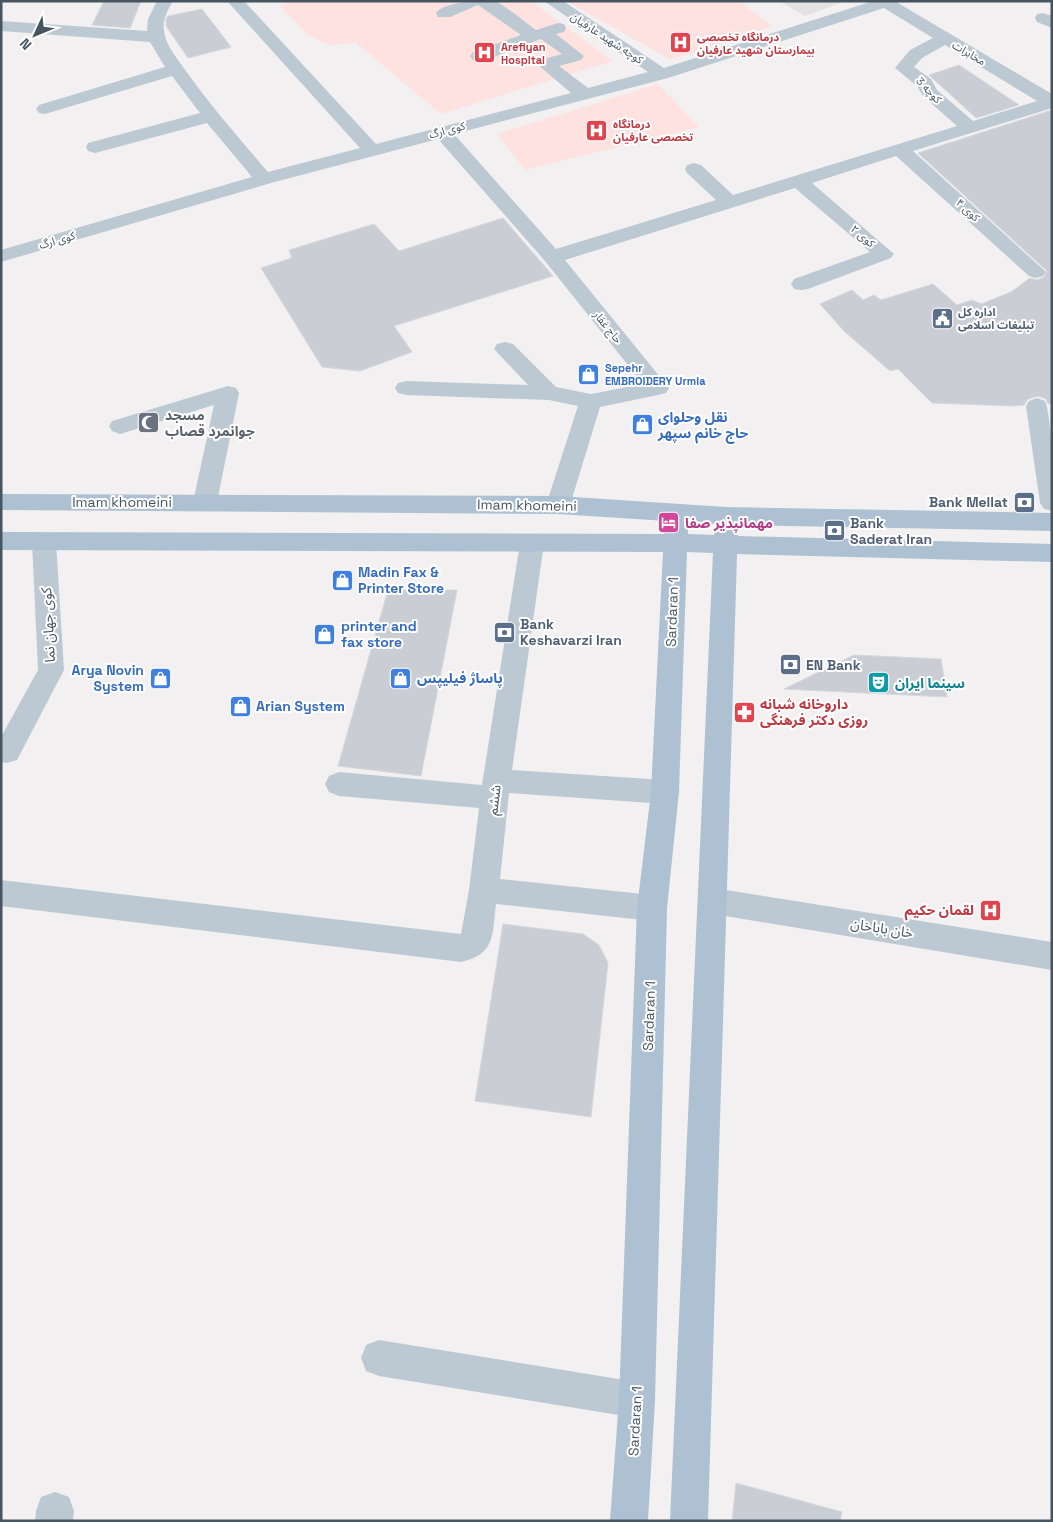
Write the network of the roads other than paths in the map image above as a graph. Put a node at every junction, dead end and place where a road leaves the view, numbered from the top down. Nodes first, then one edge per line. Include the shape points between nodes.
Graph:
1 (165, 1) edge
2 (235, 1) edge
3 (473, 1) edge
4 (483, 1) edge
5 (552, 1) edge
6 (889, 2) edge
7 (444, 13) dead end
8 (581, 21) junction
9 (1, 26) edge
10 (539, 34) junction
11 (157, 37) junction
12 (945, 38) junction
13 (479, 56) dead end
14 (176, 69) junction
15 (662, 74) junction
16 (584, 94) junction
17 (1052, 102) edge
18 (45, 109) dead end
19 (211, 116) junction
20 (969, 127) junction
21 (442, 132) junction
22 (96, 147) dead end
23 (899, 149) junction
24 (372, 150) junction
25 (694, 169) dead end
26 (264, 178) junction
27 (798, 181) junction
28 (729, 202) junction
29 (1, 256) edge
30 (552, 257) junction
31 (1036, 272) dead end
32 (801, 284) dead end
33 (505, 349) dead end
34 (406, 388) dead end
35 (549, 393) junction
36 (591, 401) junction
37 (1037, 406) dead end
38 (120, 426) dead end
39 (1, 502) edge
40 (206, 502) junction
41 (1052, 503) edge
42 (558, 505) junction
43 (678, 512) junction
44 (1052, 522) edge
45 (726, 531) junction
46 (1, 541) edge
47 (44, 542) junction
48 (532, 543) junction
49 (674, 543) junction
50 (1052, 553) edge
51 (1, 751) edge
52 (339, 784) dead end
53 (495, 789) junction
54 (665, 792) junction
55 (484, 890) junction
56 (1, 893) edge
57 (713, 901) junction
58 (652, 908) junction
59 (1052, 956) edge
60 (379, 1358) dead end
61 (637, 1400) junction
62 (629, 1521) edge
63 (689, 1521) edge

1 - 11 street via 155,29
2 - 24 street
3 - 7 street
4 - 10 street
5 - 8 street, کوچه شهید عارفیان
6 - 12 street, مخابرات
6 - 15 street, کوی ارگ
8 - 10 street
8 - 15 street, کوچه شهید عارفیان
9 - 11 street
10 - 13 street
10 - 16 street via 575,56 546,64
11 - 14 street
12 - 17 street, مخابرات
12 - 20 street, کوچه 3 via 916,54 904,68 925,83 929,92
14 - 18 street
14 - 19 street
15 - 16 street, کوی ارگ
16 - 21 street, کوی ارگ
17 - 20 street
19 - 22 street
19 - 26 street
20 - 23 street
21 - 24 street, کوی ارگ
21 - 30 street, حاج غفار
23 - 27 street
23 - 31 street, کوی ۴
24 - 26 street, کوی ارگ
25 - 28 street
26 - 29 street, کوی ارگ
27 - 28 street
27 - 32 street, کوی ۲ via 884,254
28 - 30 street
30 - 36 street, حاج غفار via 658,388
33 - 35 street
34 - 35 street
35 - 36 street
36 - 42 street
37 - 41 street
38 - 40 street via 228,393
39 - 40 main road, Imam khomeini
40 - 42 main road, Imam khomeini
42 - 43 main road, Imam khomeini
43 - 45 main road, Imam khomeini
43 - 49 main road, Sardaran 1
44 - 45 main road, Imam khomeini
45 - 49 main road, Imam khomeini
45 - 50 main road, Imam khomeini
45 - 57 main road
46 - 47 main road, Imam khomeini
47 - 48 main road, Imam khomeini
47 - 51 street, کوی جهان نما via 50,670 7,752
48 - 49 main road, Imam khomeini
48 - 53 street, ششم
49 - 54 main road, Sardaran 1
52 - 53 street
53 - 54 street
53 - 55 street, ششم
54 - 58 main road, Sardaran 1
55 - 56 street, ششم via 476,939 470,946 461,948
55 - 58 street
57 - 59 street, خان باباخان
57 - 63 main road
58 - 61 main road, Sardaran 1
60 - 61 street
61 - 62 main road, Sardaran 1

